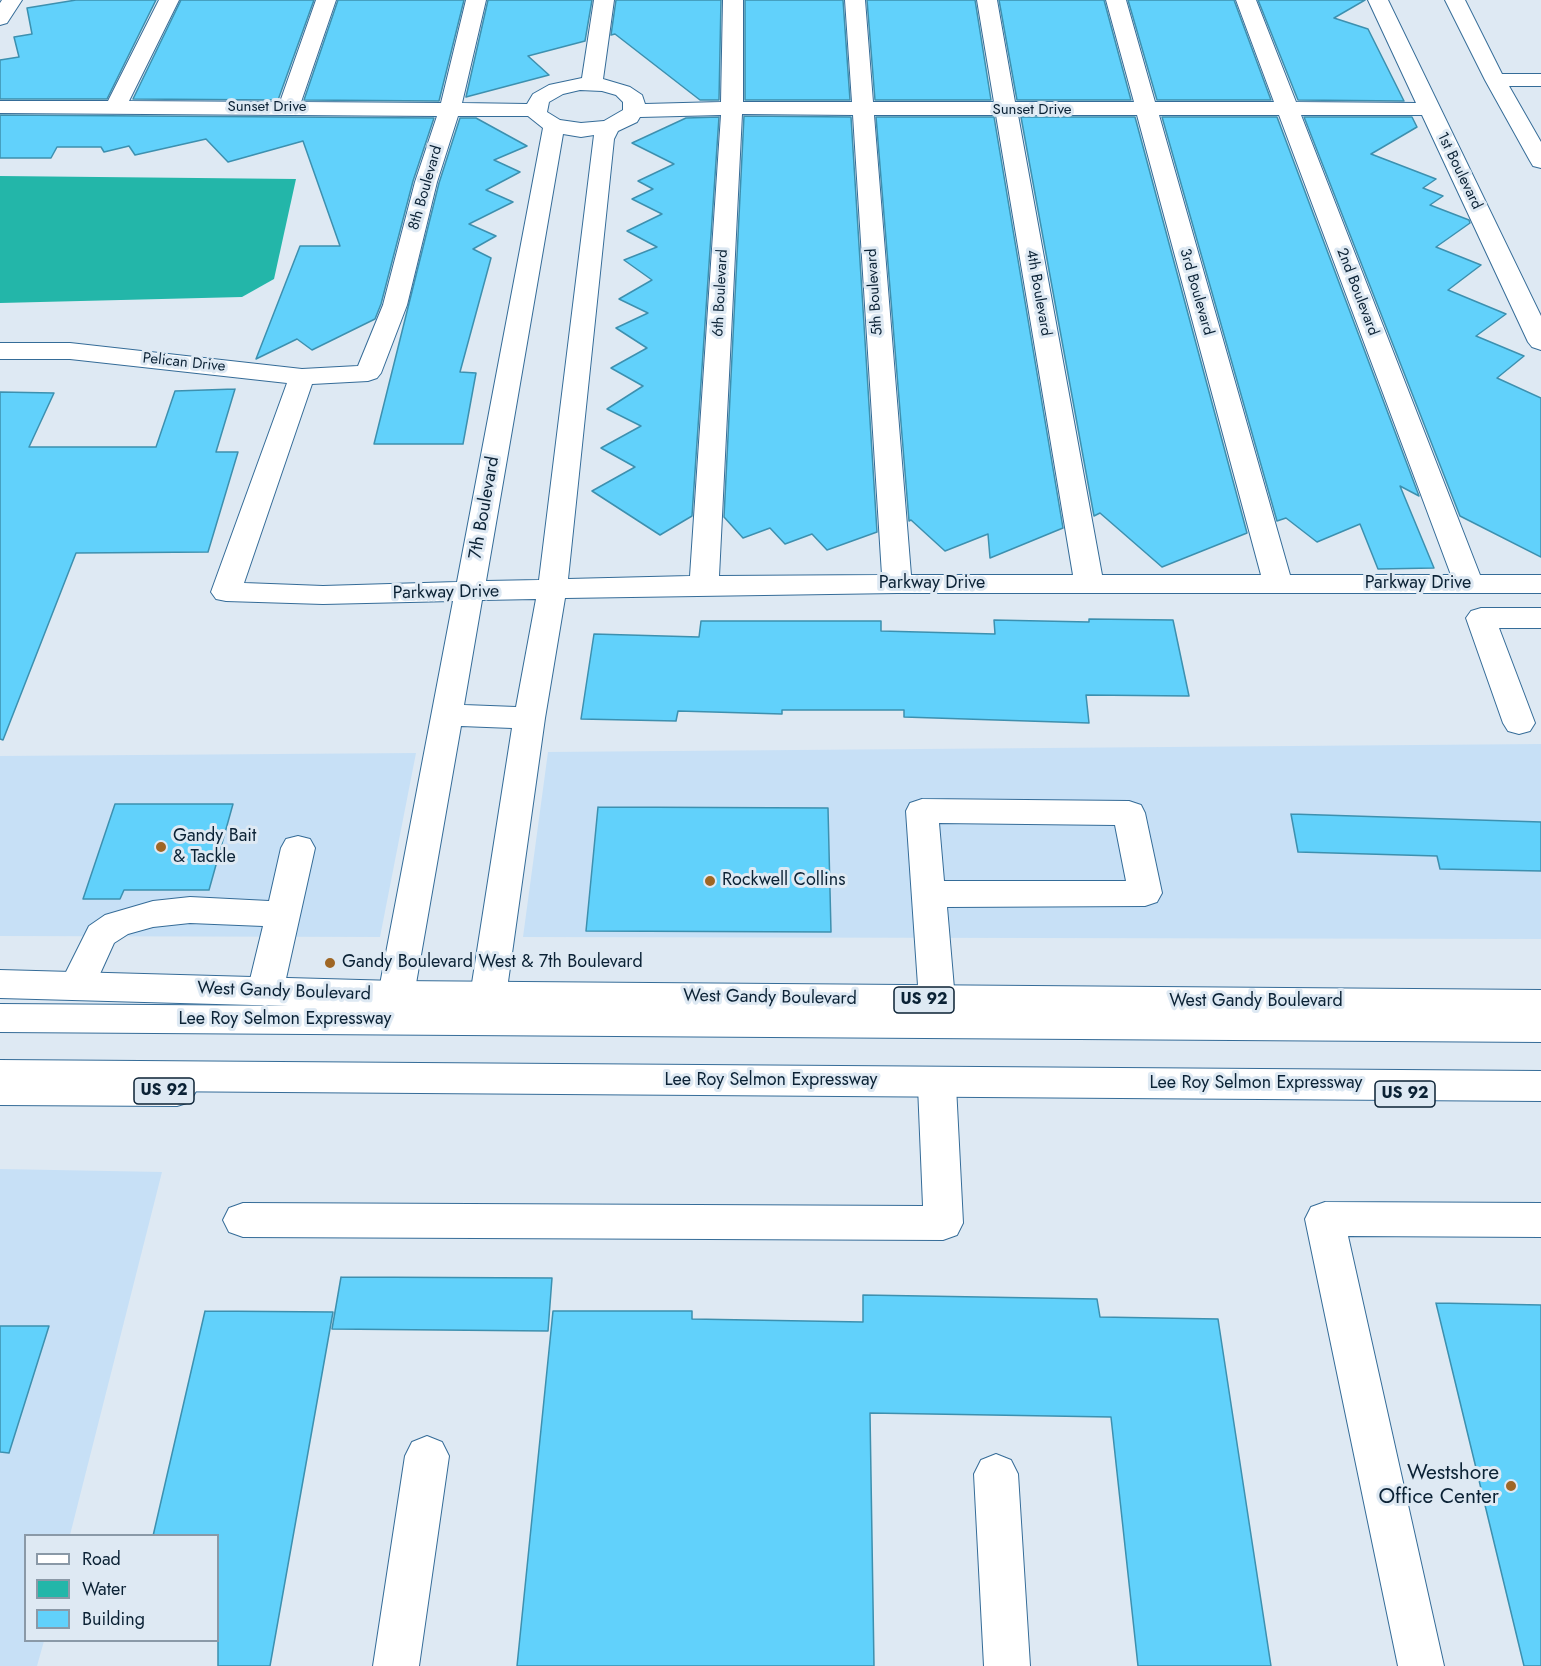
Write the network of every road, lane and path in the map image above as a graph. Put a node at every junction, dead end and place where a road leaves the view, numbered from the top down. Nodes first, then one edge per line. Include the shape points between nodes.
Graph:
1 (12, 0) edge
2 (169, 0) edge
3 (326, 0) edge
4 (476, 0) edge
5 (604, 0) edge
6 (733, 0) edge
7 (855, 0) edge
8 (987, 0) edge
9 (1116, 0) edge
10 (1246, 0) edge
11 (1378, 0) edge
12 (1455, 0) edge
13 (0, 19) edge
14 (1495, 80) junction
15 (1541, 80) edge
16 (592, 84) junction
17 (116, 106) junction
18 (0, 107) edge
19 (289, 107) junction
20 (450, 108) junction
21 (732, 108) junction
22 (861, 108) junction
23 (1287, 109) junction
24 (1430, 109) junction
25 (535, 110) junction
26 (1005, 110) junction
27 (1145, 110) junction
28 (634, 111) junction
29 (555, 126) junction
30 (609, 127) junction
31 (1541, 161) edge
32 (1541, 342) edge
33 (0, 351) edge
34 (368, 373) joint
35 (302, 377) junction
36 (897, 584) junction
37 (1278, 584) junction
38 (1469, 584) junction
39 (1541, 584) edge
40 (704, 585) junction
41 (1089, 585) junction
42 (552, 591) junction
43 (469, 592) junction
44 (1541, 618) edge
45 (447, 715) junction
46 (529, 718) junction
47 (1519, 723) dead end
48 (298, 848) dead end
49 (929, 894) junction
50 (283, 914) junction
51 (0, 984) edge
52 (77, 986) junction
53 (266, 992) junction
54 (396, 995) junction
55 (488, 996) junction
56 (937, 1000) junction
57 (1541, 1004) edge
58 (0, 1018) edge
59 (1541, 1028) edge
60 (0, 1075) edge
61 (937, 1086) junction
62 (1541, 1086) edge
63 (0, 1090) edge
64 (1541, 1095) edge
65 (243, 1220) dead end
66 (1541, 1220) edge
67 (427, 1456) dead end
68 (996, 1474) dead end
69 (396, 1666) edge
70 (1007, 1666) edge
71 (1421, 1666) edge

1 - 13 main road
2 - 17 main road
3 - 19 main road
4 - 20 main road, 8th Boulevard
5 - 16 main road
6 - 21 main road, 6th Boulevard
7 - 22 main road, 5th Boulevard
8 - 26 main road, 4th Boulevard
9 - 27 main road, 3rd Boulevard
10 - 23 main road, 2nd Boulevard
11 - 24 main road, 1st Boulevard
12 - 14 main road
14 - 15 main road
14 - 31 main road
16 - 25 main road via 547,93
16 - 28 main road via 615,87 630,95
17 - 18 main road, Sunset Drive
17 - 19 main road, Sunset Drive
19 - 20 main road, Sunset Drive
20 - 25 main road, Sunset Drive
20 - 34 main road, 8th Boulevard via 426,182 395,305
21 - 22 main road, Sunset Drive
21 - 28 main road, Sunset Drive
21 - 40 main road, 6th Boulevard
22 - 26 main road, Sunset Drive
22 - 36 main road, 5th Boulevard
23 - 24 main road, Sunset Drive
23 - 27 main road, Sunset Drive
23 - 38 main road, 2nd Boulevard
24 - 32 main road, 1st Boulevard
25 - 29 main road
26 - 27 main road, Sunset Drive
26 - 41 main road, 4th Boulevard
27 - 37 main road, 3rd Boulevard
28 - 30 main road
29 - 30 main road via 581,130
29 - 43 main road, 7th Boulevard
30 - 42 main road via 603,139
33 - 35 main road, Pelican Drive via 70,351
34 - 35 main road, Pelican Drive
35 - 43 main road, Parkway Drive via 226,592
36 - 40 main road, Parkway Drive
36 - 41 main road, Parkway Drive
37 - 38 main road, Parkway Drive
37 - 41 main road, Parkway Drive
38 - 39 main road, Parkway Drive
40 - 42 main road, Parkway Drive
42 - 43 main road, Parkway Drive
42 - 46 main road
43 - 45 main road, 7th Boulevard
44 - 47 main road via 1481,618
45 - 46 main road
45 - 54 main road, 7th Boulevard
46 - 55 main road
48 - 50 main road
49 - 49 main road via 922,810 1129,813 1145,893
49 - 56 main road
50 - 52 main road via 190,910 153,914 117,924 101,935
50 - 53 main road
51 - 52 main road, West Gandy Boulevard / US 92
52 - 53 main road, West Gandy Boulevard / US 92
53 - 54 main road, West Gandy Boulevard / US 92
54 - 55 main road, West Gandy Boulevard / US 92
55 - 56 main road, West Gandy Boulevard / US 92
56 - 57 main road, West Gandy Boulevard / US 92
58 - 59 main road, Lee Roy Selmon Expressway
60 - 62 main road, Lee Roy Selmon Expressway
61 - 63 main road, US 92
61 - 64 main road, US 92
61 - 65 main road via 943,1223
66 - 71 main road via 1325,1219
67 - 69 main road
68 - 70 main road

